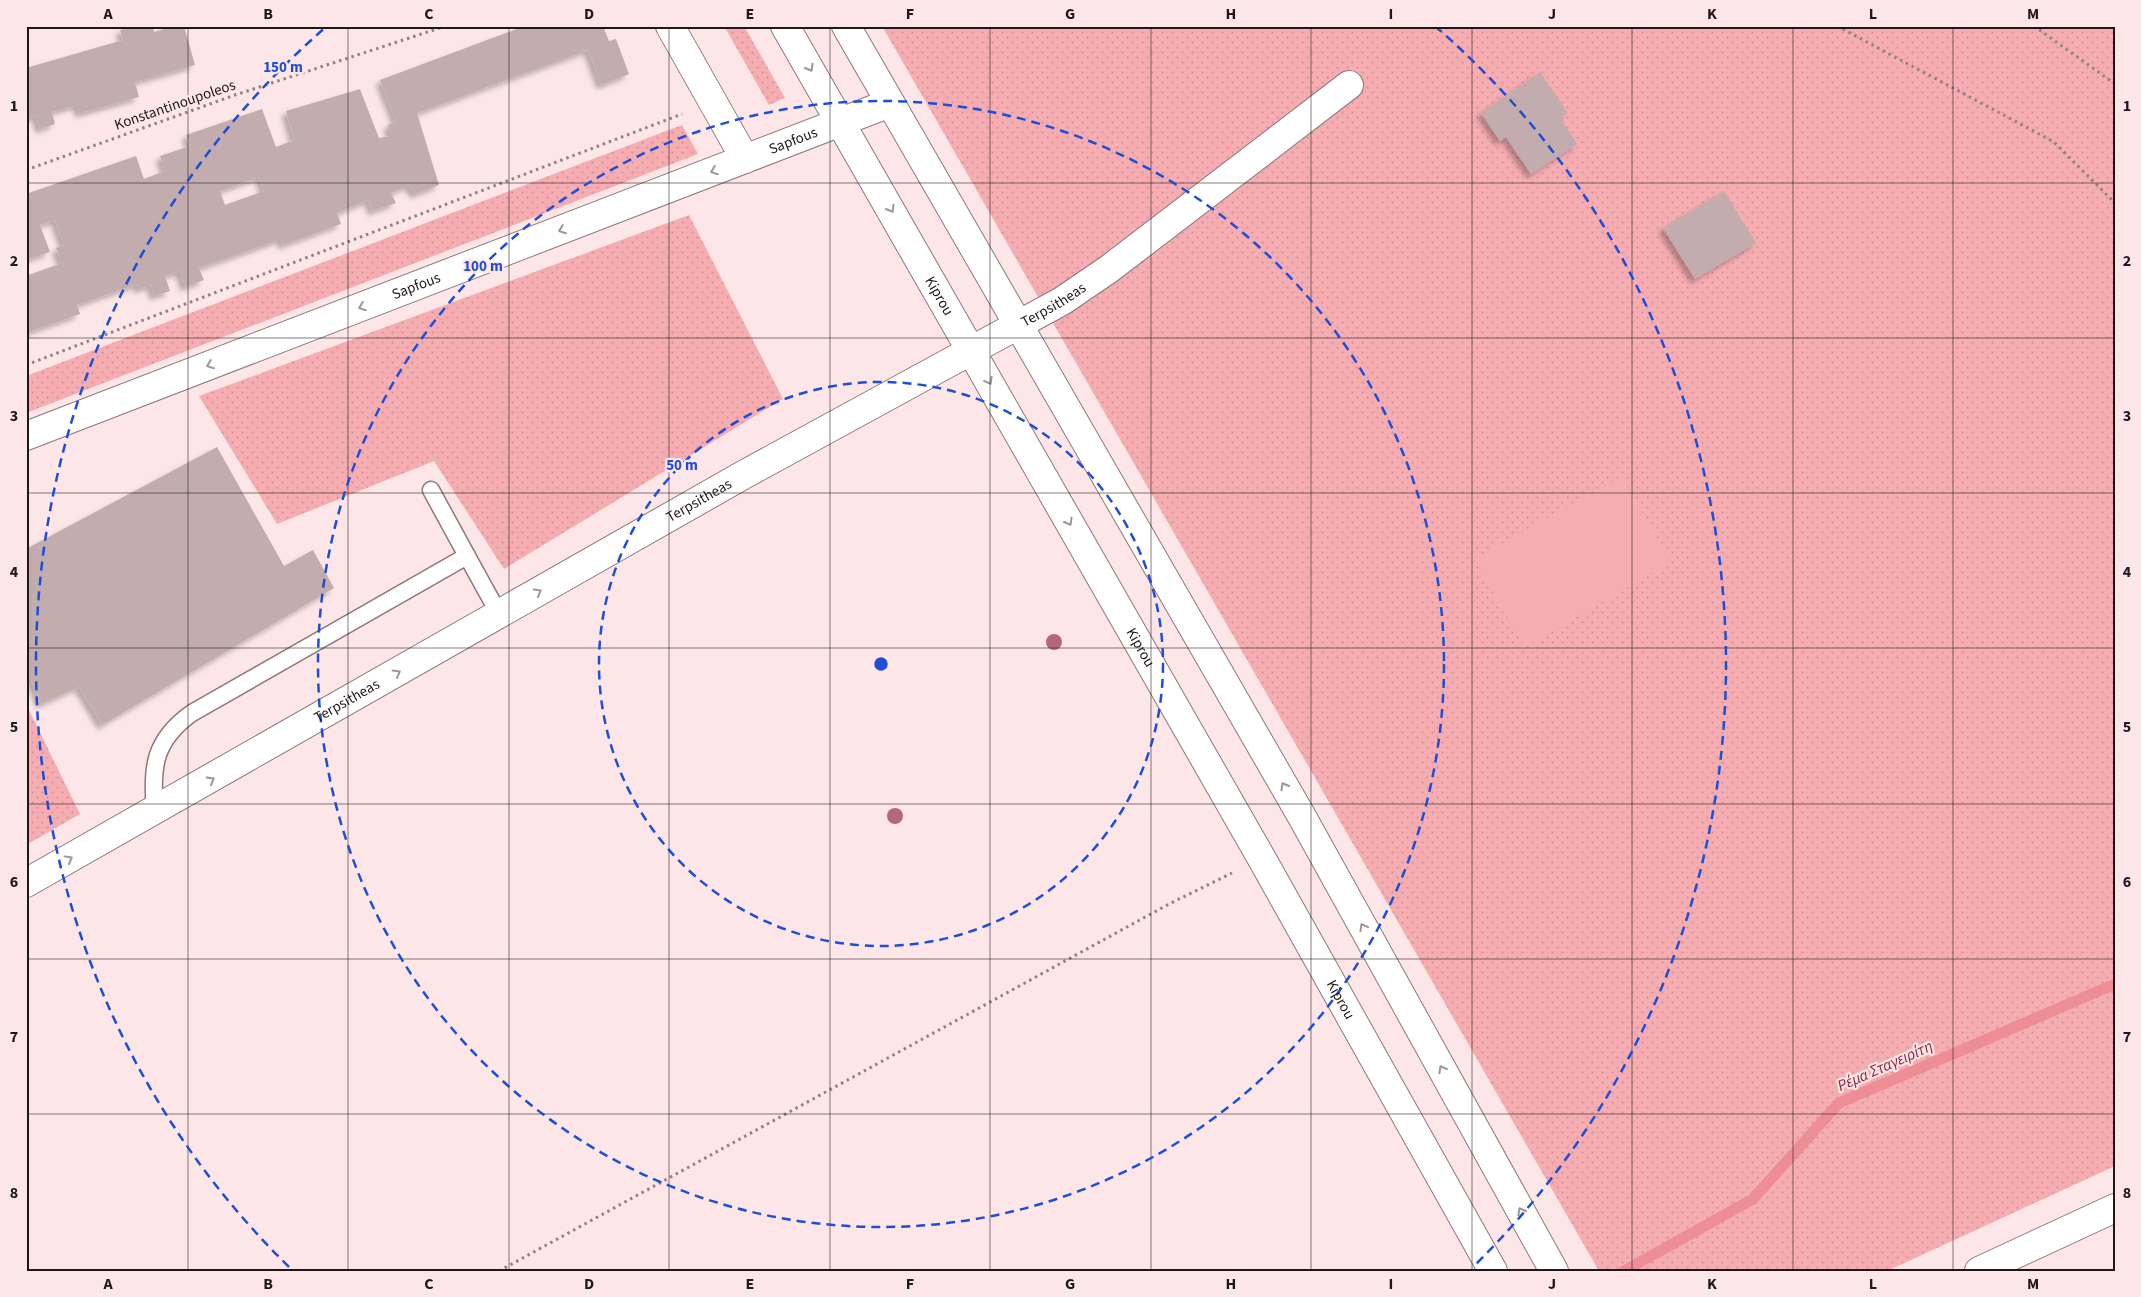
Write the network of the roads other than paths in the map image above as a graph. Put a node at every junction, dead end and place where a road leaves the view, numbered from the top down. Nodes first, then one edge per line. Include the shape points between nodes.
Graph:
1 (670, 26) edge
2 (785, 26) edge
3 (846, 26) edge
4 (1349, 84) dead end
5 (890, 103) junction
6 (841, 122) junction
7 (745, 159) junction
8 (1018, 325) junction
9 (971, 350) junction
10 (26, 436) edge
11 (431, 490) dead end
12 (467, 556) junction
13 (499, 614) junction
14 (155, 812) junction
15 (26, 883) edge
16 (2115, 1208) edge
17 (1550, 1262) edge
18 (1493, 1271) edge
19 (1980, 1271) edge

1 - 7 street
2 -> 6 street, Kiprou
3 - 5 street
4 - 8 street, Terpsitheas via 1104,273
5 - 6 street, Sapfous
5 - 8 street
6 - 7 street, Sapfous
6 -> 9 street, Kiprou
7 -> 10 street, Sapfous
8 - 9 street, Terpsitheas
17 -> 8 street via 1301,815
13 -> 9 street, Terpsitheas
9 -> 18 street, Kiprou via 1262,858
11 - 12 lane
12 - 13 lane
12 - 14 lane via 180,722 161,745 156,759 152,774
14 -> 13 street, Terpsitheas
15 -> 14 street, Terpsitheas
16 - 19 street

